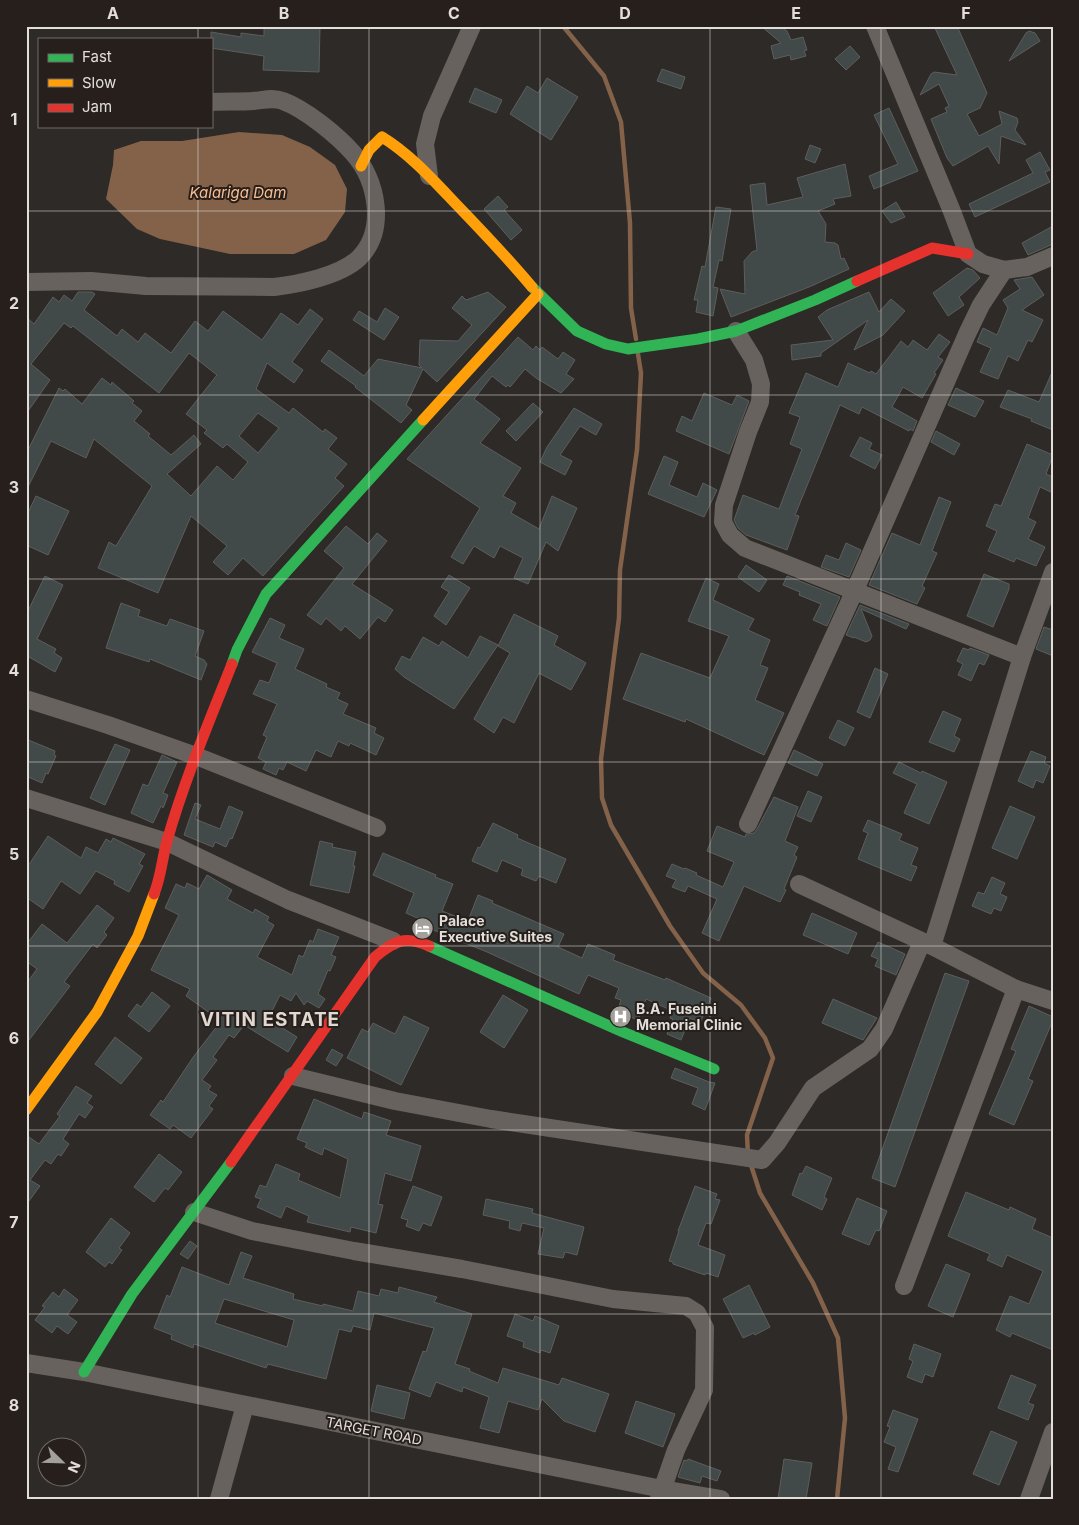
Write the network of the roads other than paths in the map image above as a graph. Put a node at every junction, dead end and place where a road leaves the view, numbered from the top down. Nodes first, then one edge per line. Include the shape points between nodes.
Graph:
1 (472, 26) edge
2 (875, 26) edge
3 (212, 102) edge
4 (362, 166) junction
5 (429, 176) junction
6 (968, 254) junction
7 (1053, 256) edge
8 (1004, 270) junction
9 (26, 282) edge
10 (538, 294) junction
11 (736, 331) junction
12 (1053, 572) edge
13 (855, 590) junction
14 (1022, 657) junction
15 (26, 699) edge
16 (196, 756) junction
17 (26, 798) edge
18 (748, 824) dead end
19 (378, 828) dead end
20 (167, 842) junction
21 (799, 884) dead end
22 (393, 941) junction
23 (927, 944) junction
24 (1016, 988) junction
25 (1053, 1001) edge
26 (714, 1069) dead end
27 (293, 1076) junction
28 (26, 1110) edge
29 (194, 1212) junction
30 (904, 1286) dead end
31 (26, 1362) edge
32 (84, 1372) junction
33 (245, 1405) junction
34 (1053, 1432) edge
35 (660, 1494) edge
36 (219, 1499) edge
37 (721, 1499) edge
38 (1029, 1499) edge

1 - 5 street via 432,116 425,144
2 - 6 street
3 - 4 street via 282,100 329,132 353,153
4 - 5 street via 365,156 382,137
4 - 9 street via 373,190 376,222 373,235 360,257 326,275 291,285 258,288 146,286 92,281
5 - 10 street
6 - 8 street via 984,264
6 - 11 street via 932,248
7 - 8 street via 1027,267
8 - 13 street via 967,334
10 - 11 street via 577,331 606,344 628,349
10 - 16 street via 266,594 237,650
11 - 13 street via 754,360 761,384 760,402 724,505 723,522 730,535 745,548
12 - 14 street
13 - 14 street
13 - 18 street
14 - 23 street
15 - 16 street
16 - 19 street
16 - 20 street
17 - 20 street
20 - 22 street via 288,900
20 - 28 street via 159,881 138,936 97,1012
21 - 23 street
22 - 26 street via 405,939 422,943
22 - 27 street via 375,957
23 - 24 street
23 - 27 street via 884,1029 870,1049 813,1088 762,1160 491,1120
24 - 25 street
24 - 30 street
27 - 29 street
29 - 32 street via 132,1294
29 - 35 street via 252,1231 354,1251 613,1299 686,1306 697,1313 705,1328 704,1390
31 - 32 street, TARGET ROAD
32 - 33 street, TARGET ROAD
33 - 35 street, TARGET ROAD
33 - 36 street
34 - 38 street
35 - 37 street, TARGET ROAD

